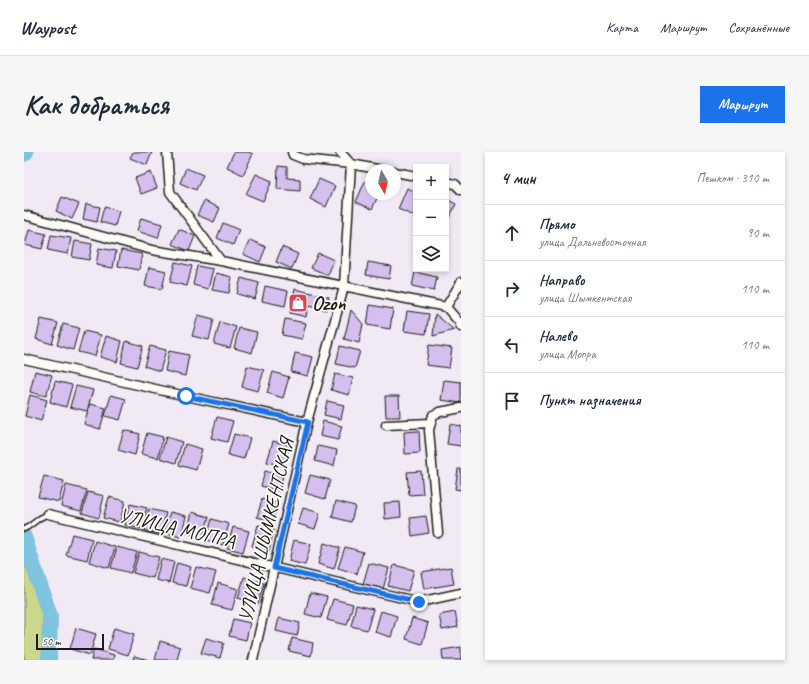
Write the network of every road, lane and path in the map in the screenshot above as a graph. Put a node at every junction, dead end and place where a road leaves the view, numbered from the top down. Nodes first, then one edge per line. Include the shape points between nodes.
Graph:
1 (167, 152) edge
2 (292, 152) edge
3 (340, 152) edge
4 (351, 164) junction
5 (365, 167) edge
6 (401, 173) edge
7 (413, 175) edge
8 (449, 183) edge
9 (461, 190) edge
10 (24, 215) edge
11 (221, 261) junction
12 (461, 282) edge
13 (344, 287) junction
14 (446, 307) junction
15 (461, 327) edge
16 (24, 359) edge
17 (461, 408) edge
18 (308, 422) junction
19 (431, 423) junction
20 (386, 425) dead end
21 (48, 514) joint
22 (26, 528) edge
23 (438, 533) dead end
24 (274, 568) junction
25 (461, 593) edge
26 (253, 660) edge

1 - 11 street via 170,192
2 - 4 street via 303,159
3 - 4 street
4 - 5 street
4 - 13 street, УЛИЦА ШЫМКЕНТСКАЯ
6 - 7 street
8 - 9 street
10 - 11 street via 152,250
11 - 13 street
12 - 14 street
13 - 14 street
13 - 18 street, УЛИЦА ШЫМКЕНТСКАЯ
14 - 15 street
16 - 18 street
17 - 19 street via 433,415
18 - 24 street, УЛИЦА ШЫМКЕНТСКАЯ
19 - 20 street
19 - 23 street via 429,430
21 - 22 lane
21 - 24 street, УЛИЦА МОПРА
24 - 25 street, УЛИЦА МОПРА via 419,602
24 - 26 street, УЛИЦА ШЫМКЕНТСКАЯ

